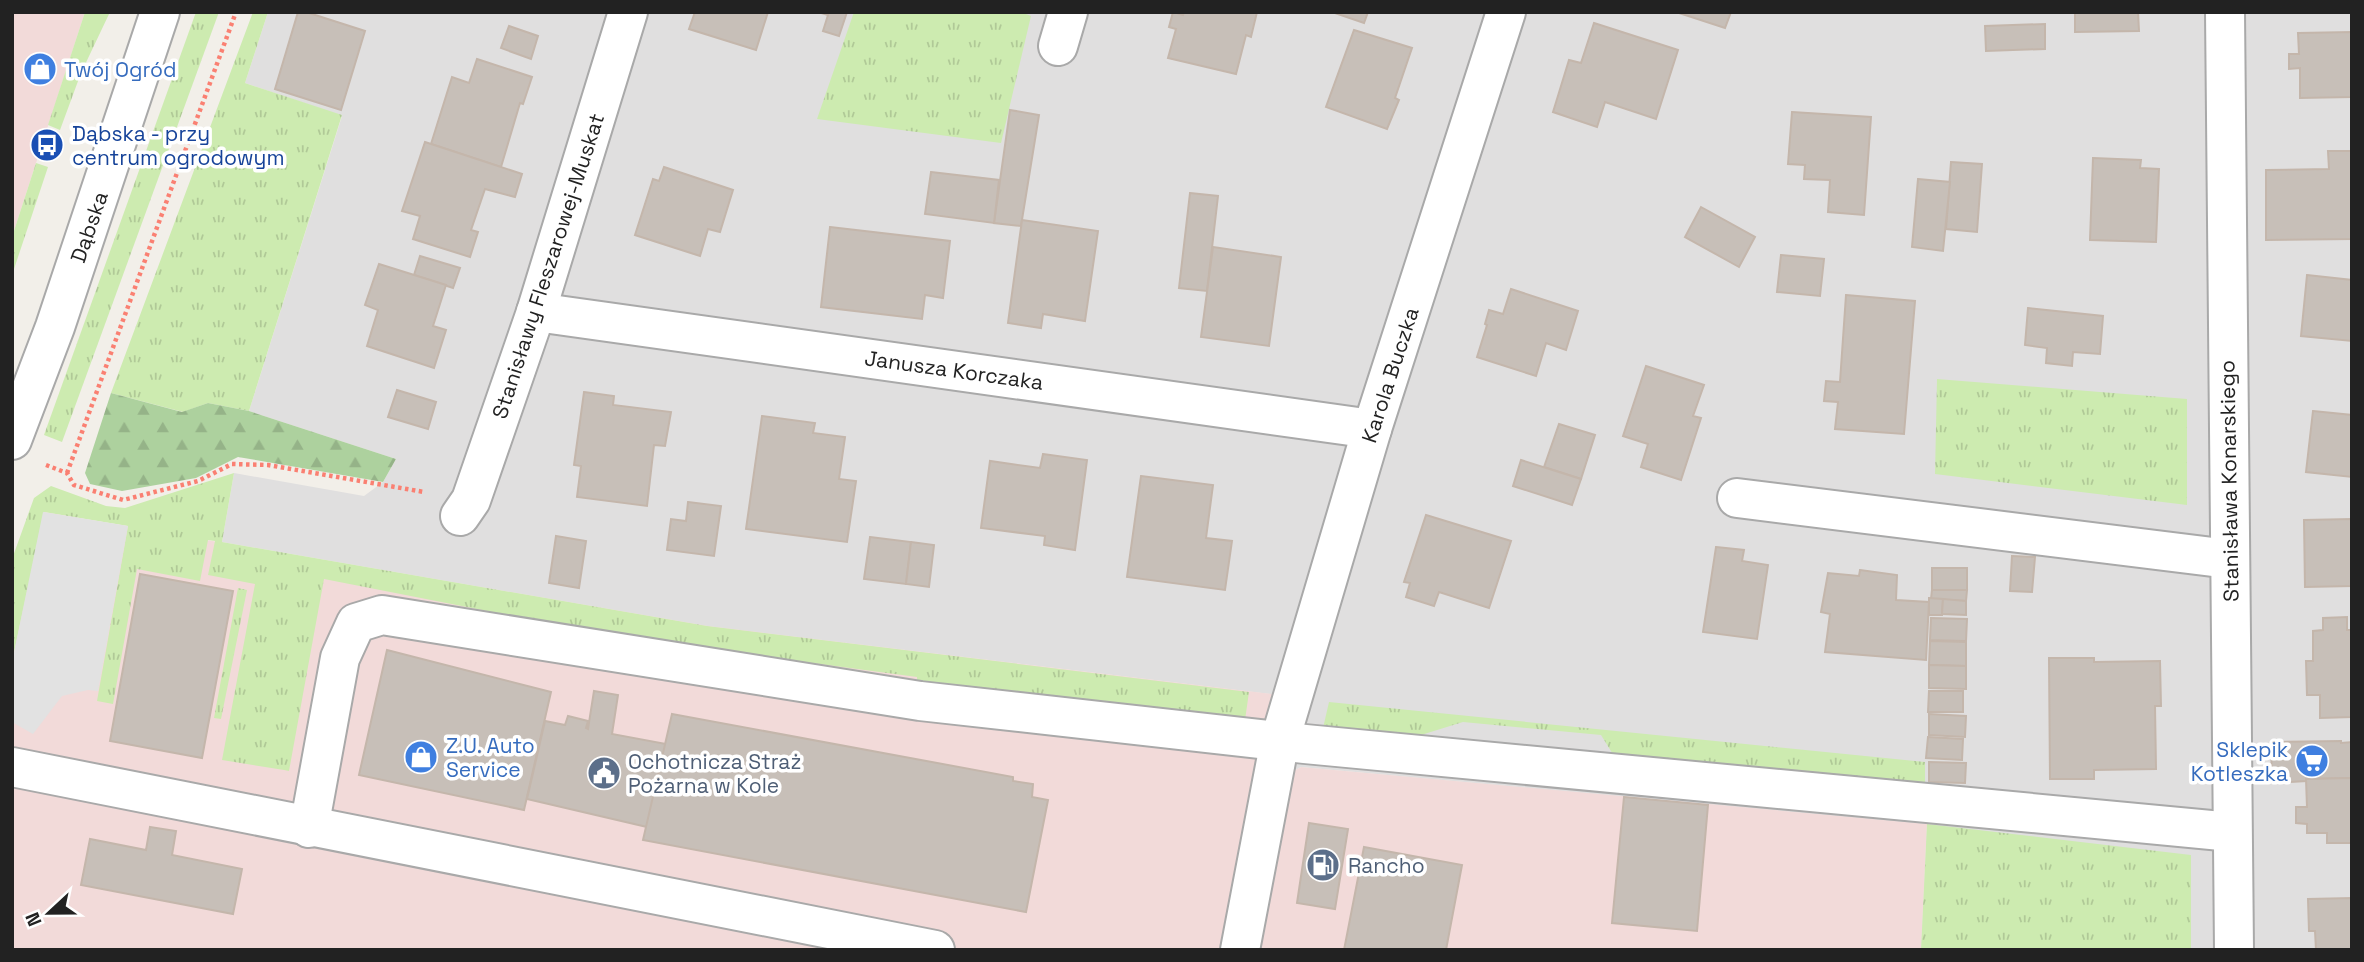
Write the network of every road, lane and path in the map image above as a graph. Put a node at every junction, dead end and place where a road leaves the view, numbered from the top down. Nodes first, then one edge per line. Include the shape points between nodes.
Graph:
1 (160, 12) edge
2 (236, 12) edge
3 (628, 12) edge
4 (1506, 12) edge
5 (2225, 12) edge
6 (536, 312) junction
7 (1372, 429) junction
8 (12, 440) edge
9 (1737, 498) dead end
10 (465, 508) joint
11 (2230, 559) junction
12 (1280, 740) junction
13 (12, 767) edge
14 (309, 828) junction
15 (2232, 832) junction
16 (935, 950) edge
17 (1240, 950) edge
18 (2234, 950) edge

1 - 8 street, Dąbska via 60,315
2 - 10 path via 67,473 74,485 123,500 198,481 232,464 268,464
3 - 6 street, Stanisławy Fleszarowej-Muskat
4 - 7 street, Karola Buczka
5 - 11 street, Stanisława Konarskiego
6 - 7 street, Janusza Korczaka
6 - 10 street, Stanisławy Fleszarowej-Muskat
7 - 12 street, Karola Buczka
9 - 11 street
11 - 15 street, Stanisława Konarskiego
12 - 14 street via 920,701 382,615 356,623 340,658
12 - 15 street
12 - 17 street, Karola Buczka
13 - 14 street
14 - 16 street
15 - 18 street, Stanisława Konarskiego

